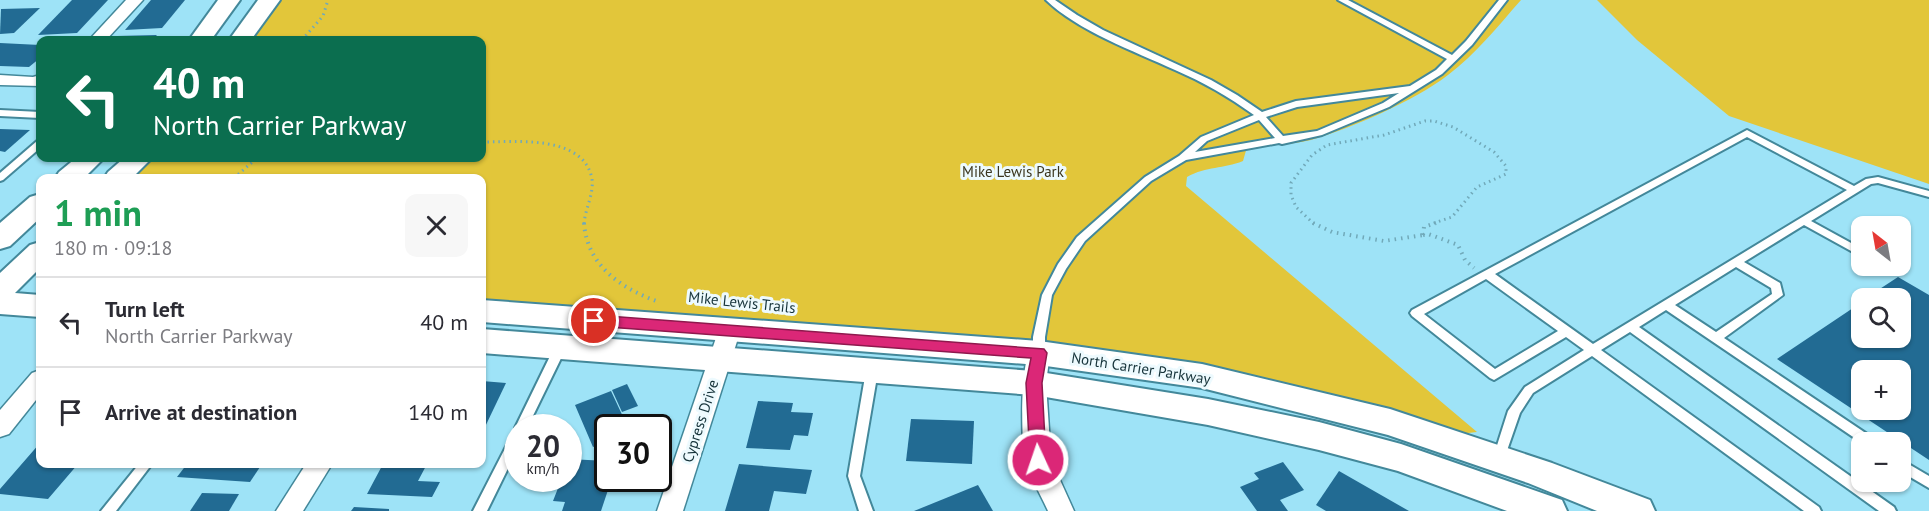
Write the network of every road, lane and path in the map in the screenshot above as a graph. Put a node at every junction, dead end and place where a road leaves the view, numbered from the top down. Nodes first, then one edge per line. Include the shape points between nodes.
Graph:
1 (135, 0) edge
2 (229, 0) edge
3 (269, 0) edge
4 (328, 0) edge
5 (1050, 0) edge
6 (1342, 0) edge
7 (1503, 0) edge
8 (101, 36) edge
9 (203, 36) edge
10 (243, 36) edge
11 (306, 36) edge
12 (1453, 58) junction
13 (0, 80) edge
14 (36, 81) edge
15 (1410, 89) junction
16 (0, 113) edge
17 (36, 114) edge
18 (1260, 116) junction
19 (1282, 141) junction
20 (486, 142) edge
21 (36, 145) edge
22 (1182, 158) junction
23 (86, 162) edge
24 (135, 162) edge
25 (252, 162) edge
26 (73, 174) edge
27 (121, 174) edge
28 (239, 174) edge
29 (2, 175) edge
30 (1855, 190) junction
31 (1929, 194) edge
32 (36, 207) edge
33 (1804, 221) junction
34 (1423, 235) junction
35 (0, 239) edge
36 (1851, 248) edge
37 (36, 256) edge
38 (1737, 262) junction
39 (1485, 275) junction
40 (14, 280) edge
41 (0, 303) edge
42 (663, 303) dead end
43 (1666, 305) junction
44 (36, 306) edge
45 (486, 313) edge
46 (1631, 327) junction
47 (1566, 332) junction
48 (1716, 338) junction
49 (486, 342) edge
50 (725, 345) junction
51 (561, 346) junction
52 (1592, 351) junction
53 (1036, 368) junction
54 (872, 370) junction
55 (36, 384) edge
56 (528, 414) edge
57 (0, 427) edge
58 (1854, 432) edge
59 (504, 463) edge
60 (143, 468) edge
61 (316, 468) edge
62 (1911, 471) edge
63 (1494, 474) junction
64 (1929, 483) edge
65 (108, 511) edge
66 (289, 511) edge
67 (480, 511) edge
68 (670, 511) edge
69 (866, 511) edge
70 (1060, 511) edge
71 (1549, 511) edge
72 (1637, 511) edge
73 (1814, 511) edge
74 (1889, 511) edge

1 - 8 street
2 - 9 main road
3 - 10 main road
4 - 11 path via 323,16
5 - 18 lane via 1104,36 1203,79
6 - 12 lane
7 - 12 lane
12 - 15 lane via 1439,72
13 - 14 street
15 - 18 lane via 1296,104
15 - 19 lane via 1354,120
16 - 17 lane
18 - 19 lane
18 - 22 lane via 1204,139
19 - 22 lane
20 - 42 path via 547,143 576,155 589,168 592,185 584,224 594,257 623,287
21 - 29 lane
22 - 53 lane via 1148,179 1081,239 1047,295
23 - 26 main road
24 - 27 main road
25 - 28 path
30 - 31 lane via 1878,180
30 - 33 lane
30 - 39 lane via 1747,133
32 - 35 main road
33 - 36 lane
33 - 38 lane
34 - 34 path via 1384,241 1332,232 1315,225 1296,207 1291,183 1312,155 1327,145 1384,135 1425,122 1444,123 1494,152 1506,166 1506,174 1478,188 1458,212 1424,227
34 - 39 path via 1441,237 1458,245 1465,260
37 - 40 main road
38 - 43 lane
38 - 48 lane via 1776,286 1778,295
39 - 47 lane
39 - 47 lane via 1416,313 1494,375
41 - 44 main road
43 - 46 lane
43 - 48 lane
45 - 50 main road
46 - 52 lane
46 - 74 lane
47 - 52 lane
48 - 58 lane
49 - 51 main road
50 - 51 main road
50 - 53 main road
50 - 54 main road
50 - 68 street, Cypress Drive
51 - 56 lane
52 - 63 lane via 1528,390 1514,411
52 - 73 lane
53 - 54 main road
53 - 63 main road via 1401,458
53 - 70 street via 1038,460
54 - 69 lane via 854,476
55 - 57 street
59 - 67 lane
60 - 65 lane
61 - 66 street
62 - 64 lane
63 - 71 main road
63 - 72 main road

